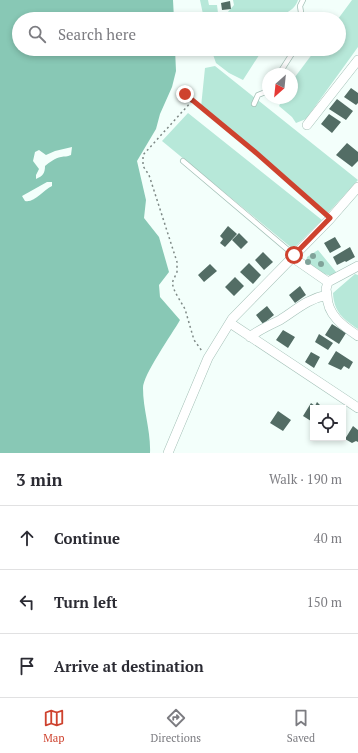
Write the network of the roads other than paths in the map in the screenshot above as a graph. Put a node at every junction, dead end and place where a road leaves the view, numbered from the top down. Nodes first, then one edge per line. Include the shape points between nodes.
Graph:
1 (303, 0) edge
2 (301, 12) edge
3 (291, 56) edge
4 (357, 64) edge
5 (283, 68) edge
6 (262, 93) edge
7 (254, 104) dead end
8 (307, 125) dead end
9 (183, 162) dead end
10 (358, 187) edge
11 (293, 256) junction
12 (358, 266) edge
13 (328, 282) junction
14 (326, 296) junction
15 (230, 322) junction
16 (358, 336) edge
17 (250, 337) junction
18 (358, 408) edge
19 (168, 453) edge

1 - 2 lane
3 - 5 lane
4 - 8 street
6 - 7 lane via 258,95
9 - 11 lane
10 - 11 street
11 - 13 street
11 - 15 street
12 - 13 street
13 - 14 street
14 - 16 street via 333,316
14 - 17 street via 303,304
15 - 17 street
15 - 19 street via 208,358
17 - 18 street

